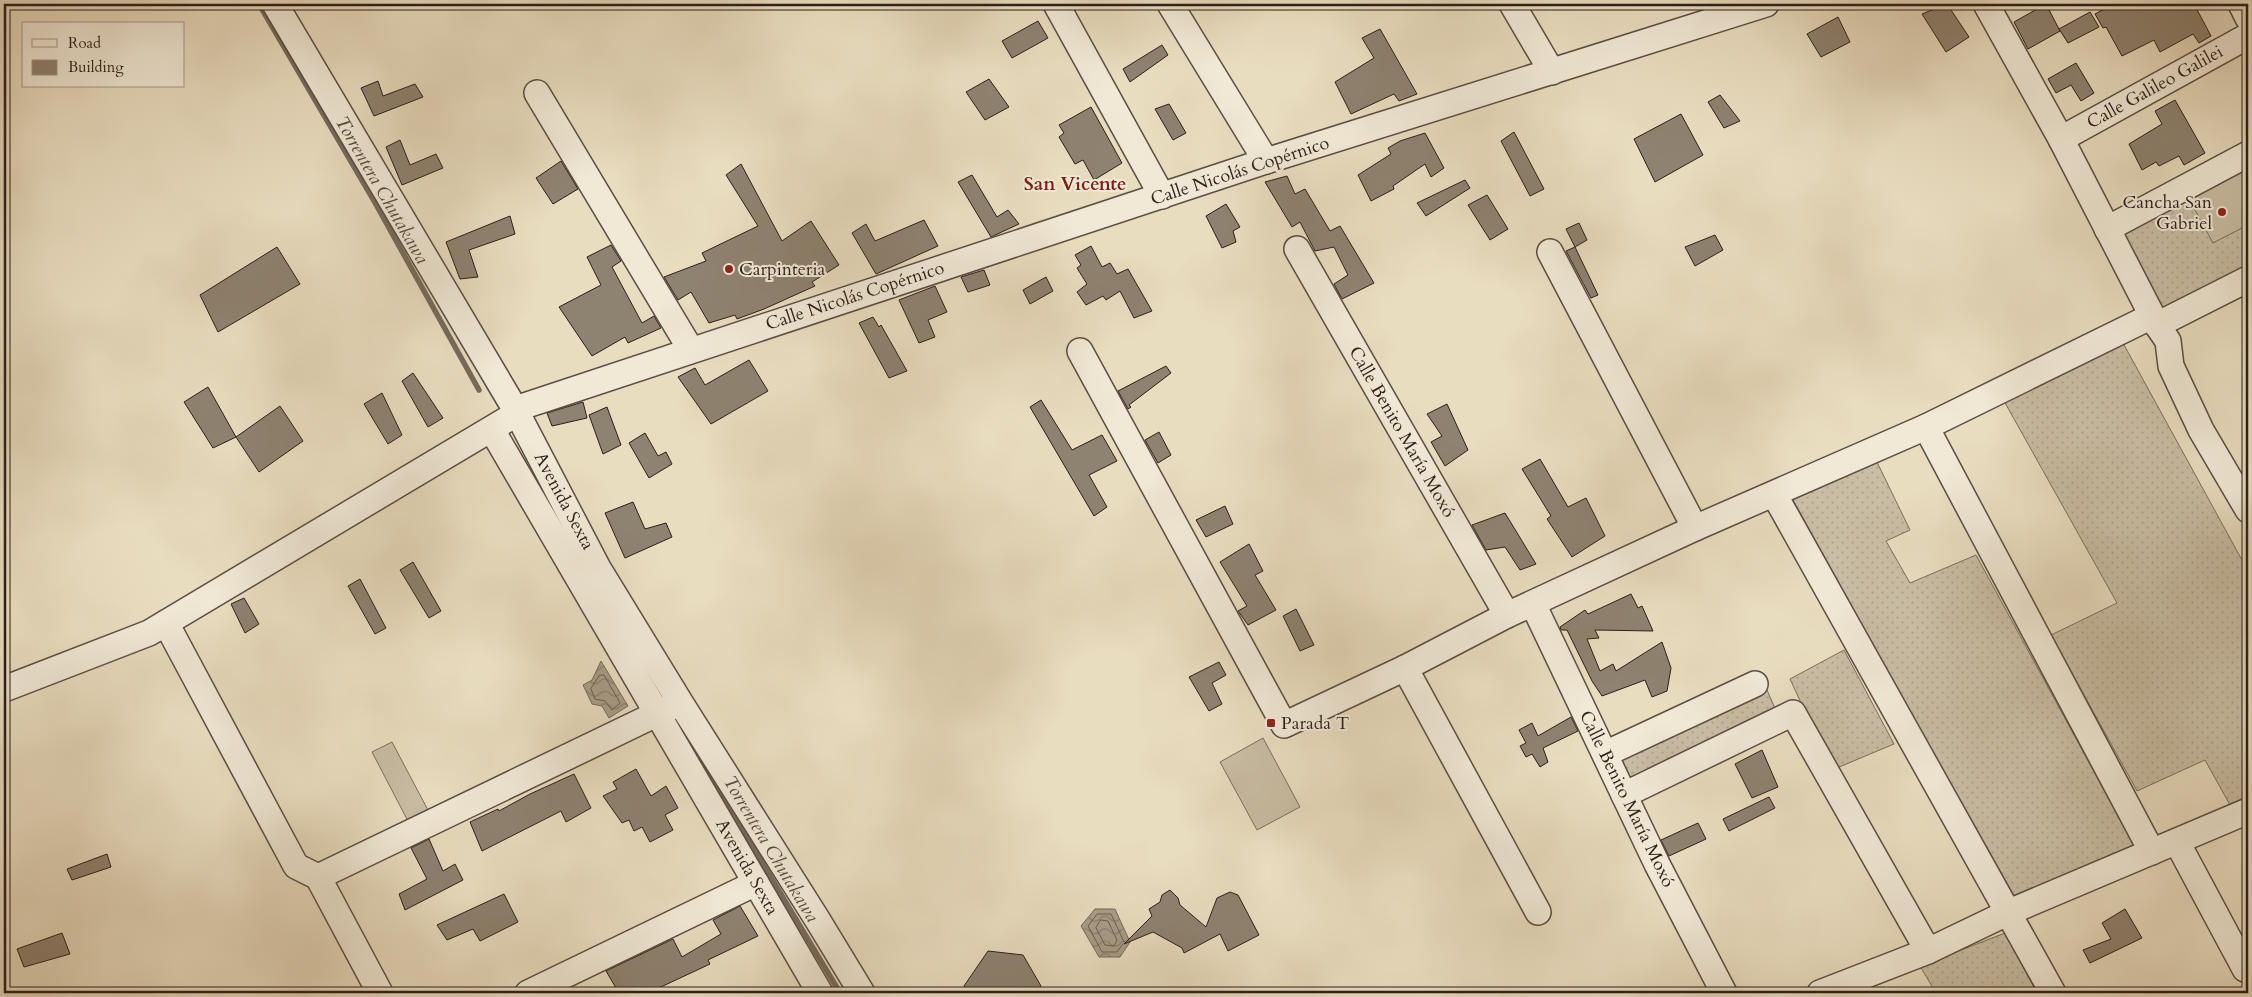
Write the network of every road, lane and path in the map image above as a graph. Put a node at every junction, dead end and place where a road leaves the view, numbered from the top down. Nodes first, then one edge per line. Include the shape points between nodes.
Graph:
1 (275, 4) edge
2 (1056, 4) edge
3 (1170, 4) edge
4 (1512, 4) edge
5 (1766, 4) edge
6 (1986, 4) edge
7 (2241, 4) edge
8 (1734, 8) edge
9 (2248, 18) edge
10 (2248, 36) edge
11 (1552, 72) junction
12 (537, 93) dead end
13 (2061, 139) junction
14 (2248, 154) edge
15 (1266, 162) junction
16 (1162, 196) junction
17 (2107, 229) junction
18 (1297, 248) dead end
19 (1550, 252) dead end
20 (2248, 279) edge
21 (2154, 320) junction
22 (691, 350) junction
23 (1080, 351) dead end
24 (504, 420) junction
25 (1926, 427) junction
26 (1774, 494) junction
27 (2248, 510) edge
28 (1695, 528) junction
29 (1533, 604) junction
30 (1507, 615) junction
31 (166, 623) junction
32 (1405, 668) junction
33 (1755, 684) dead end
34 (4, 689) edge
35 (671, 707) junction
36 (1605, 754) junction
37 (1624, 795) junction
38 (2248, 811) edge
39 (2177, 842) junction
40 (2152, 852) junction
41 (318, 877) junction
42 (756, 882) junction
43 (1538, 912) dead end
44 (2007, 913) junction
45 (1928, 951) junction
46 (2245, 969) dead end
47 (380, 993) edge
48 (528, 993) edge
49 (820, 993) edge
50 (862, 993) edge
51 (1724, 993) edge
52 (1820, 993) edge
53 (2053, 993) edge

1 - 24 street, Avenida Sexta
2 - 16 street
3 - 15 street
4 - 11 street
5 - 8 street, Calle Nicolás Copérnico
6 - 13 street
7 - 9 street
8 - 11 street, Calle Nicolás Copérnico
10 - 13 street, Calle Galileo Galilei
11 - 15 street, Calle Nicolás Copérnico
12 - 22 street
13 - 17 street
14 - 17 street
15 - 16 street, Calle Nicolás Copérnico
16 - 22 street, Calle Nicolás Copérnico
17 - 21 street
18 - 30 street, Calle Benito María Moxó
19 - 28 street
20 - 21 street
21 - 25 street
21 - 27 street via 2168,341 2171,366 2201,430
22 - 24 street, Calle Nicolás Copérnico
23 - 32 street via 1284,725
24 - 31 street, Calle Nicolás Copérnico
24 - 35 street, Avenida Sexta
25 - 26 street
25 - 40 street
26 - 28 street
26 - 44 street
28 - 29 street
29 - 30 street
29 - 36 street, Calle Benito María Moxó
30 - 32 street
31 - 34 street, Calle Nicolás Copérnico via 149,633
31 - 41 street via 296,866
32 - 43 street
33 - 36 street
35 - 41 street
35 - 42 street, Avenida Sexta
35 - 50 street, Avenida Sexta via 817,919
36 - 37 street, Calle Benito María Moxó
37 - 45 street via 1793,712
37 - 51 street, Calle Benito María Moxó
38 - 39 street
39 - 40 street
39 - 46 street
40 - 44 street
41 - 47 street
42 - 48 street
42 - 49 street, Avenida Sexta
44 - 45 street
44 - 53 street
45 - 52 street

